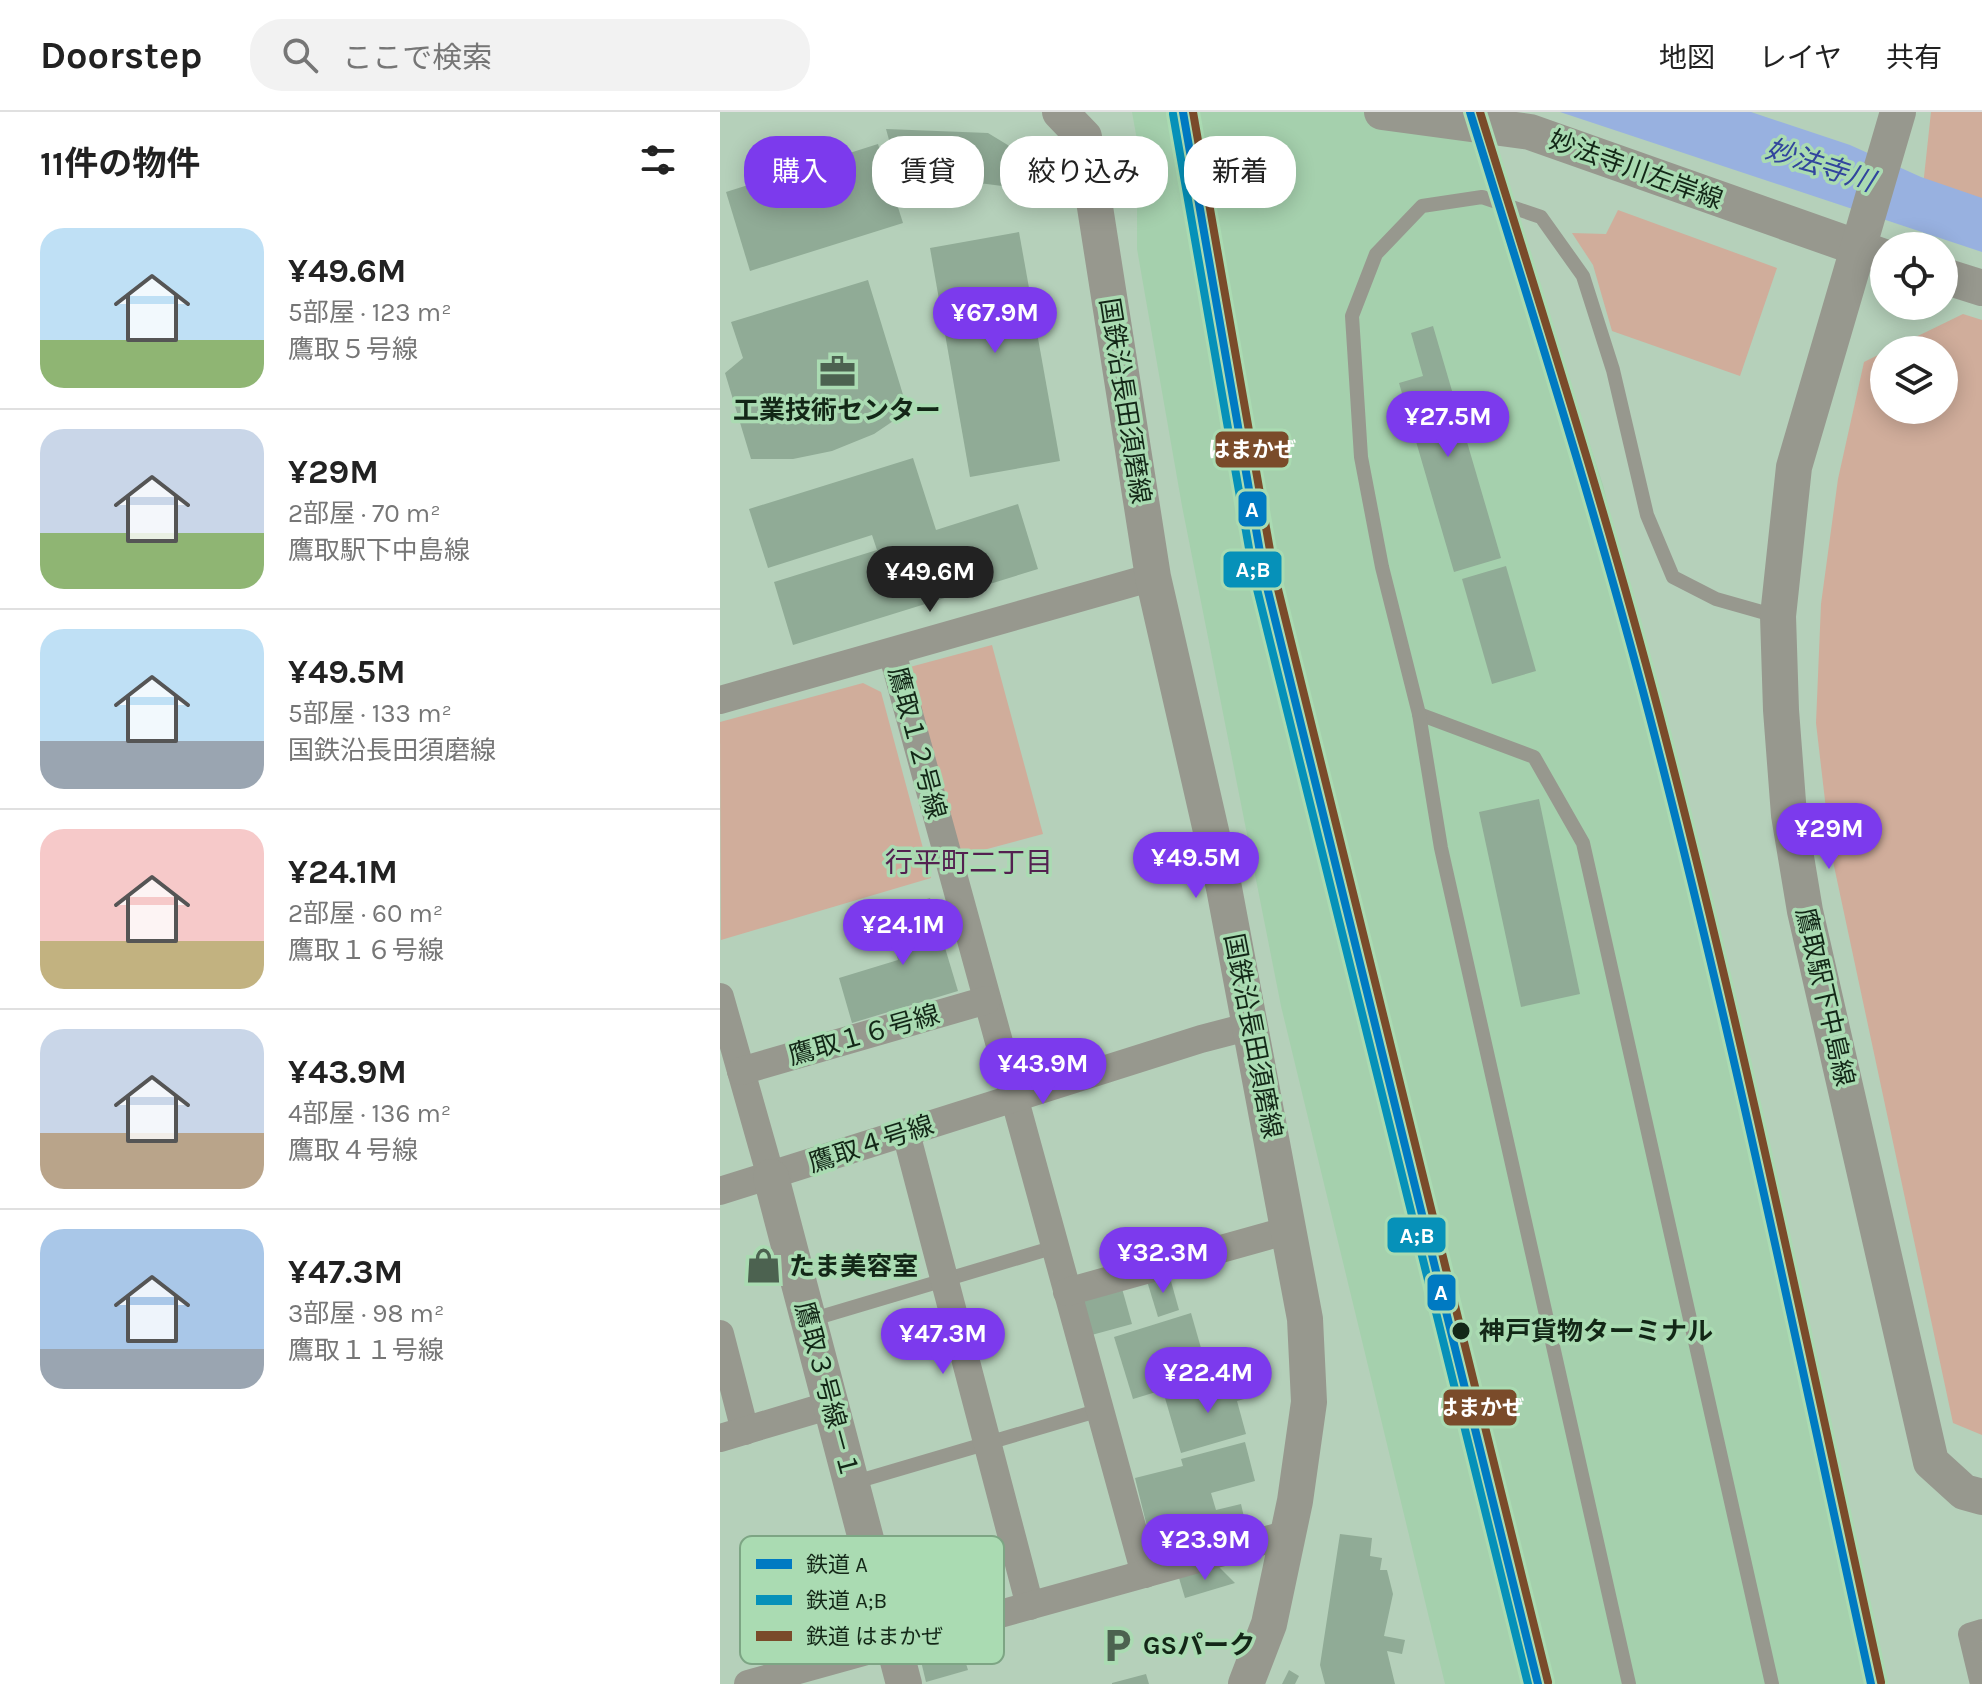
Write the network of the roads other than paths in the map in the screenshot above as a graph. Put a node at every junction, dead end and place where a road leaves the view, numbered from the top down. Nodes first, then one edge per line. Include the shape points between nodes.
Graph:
1 (1060, 112) edge
2 (1382, 112) edge
3 (1898, 112) edge
4 (1870, 233) edge
5 (1870, 252) edge
6 (1870, 255) edge
7 (1958, 280) edge
8 (1982, 288) edge
9 (1153, 577) junction
10 (1778, 616) junction
11 (892, 652) junction
12 (720, 700) edge
13 (1419, 714) junction
14 (720, 997) edge
15 (987, 1000) junction
16 (1251, 1026) junction
17 (741, 1071) junction
18 (1014, 1098) junction
19 (906, 1133) junction
20 (771, 1177) junction
21 (720, 1191) edge
22 (1289, 1230) junction
23 (1055, 1247) junction
24 (944, 1280) junction
25 (1067, 1292) junction
26 (809, 1321) junction
27 (720, 1334) edge
28 (831, 1405) junction
29 (1100, 1410) junction
30 (732, 1435) edge
31 (987, 1443) junction
32 (852, 1483) junction
33 (1973, 1495) edge
34 (1288, 1534) junction
35 (866, 1536) edge
36 (1145, 1574) junction
37 (1030, 1606) junction
38 (1004, 1613) edge
39 (1982, 1630) edge
40 (821, 1664) edge
41 (899, 1664) edge
42 (748, 1684) edge
43 (904, 1684) edge
44 (1246, 1684) edge
45 (1629, 1684) edge
46 (1772, 1684) edge
47 (1981, 1684) edge

1 - 9 street, 国鉄沿長田須磨線 via 1084,137
2 - 5 street, 妙法寺川左岸線 via 1530,132
3 - 4 street, 鷹取駅下中島線 via 1869,214
6 - 10 street, 鷹取駅下中島線 via 1794,467
7 - 8 street
9 - 11 street
9 - 16 street, 国鉄沿長田須磨線
10 - 13 lane via 1716,599 1673,577 1647,515 1613,370 1583,276 1541,217 1482,197 1422,206 1376,254 1352,316 1361,457
10 - 33 street, 鷹取駅下中島線 via 1789,815 1805,911 1931,1462
11 - 12 street
11 - 15 street, 鷹取１２号線
13 - 45 lane via 1441,848
13 - 46 lane via 1534,757 1583,843
14 - 17 street, 鷹取３号線－１
15 - 17 street, 鷹取１６号線
15 - 18 street, 鷹取１２号線
16 - 18 street, 鷹取４号線
16 - 22 street, 国鉄沿長田須磨線
17 - 20 street, 鷹取３号線－１
18 - 19 street, 鷹取４号線
18 - 23 street, 鷹取１２号線
19 - 20 street, 鷹取４号線
19 - 24 street
20 - 21 street, 鷹取４号線
20 - 26 street, 鷹取３号線－１
22 - 25 street
22 - 34 street, 国鉄沿長田須磨線 via 1305,1319 1309,1402
23 - 24 lane
23 - 25 street, 鷹取１２号線
24 - 26 lane
24 - 31 street
25 - 29 street, 鷹取１２号線
26 - 28 street, 鷹取３号線－１
27 - 30 street
28 - 30 street
28 - 32 street, 鷹取３号線－１
29 - 31 lane
29 - 36 street, 鷹取１２号線
31 - 32 lane
31 - 37 street
32 - 35 street, 鷹取３号線－１
34 - 36 street
34 - 44 street, 国鉄沿長田須磨線 via 1269,1624
36 - 37 street
37 - 38 street
39 - 47 street via 1969,1634
40 - 42 street
41 - 43 street, 鷹取３号線－１

